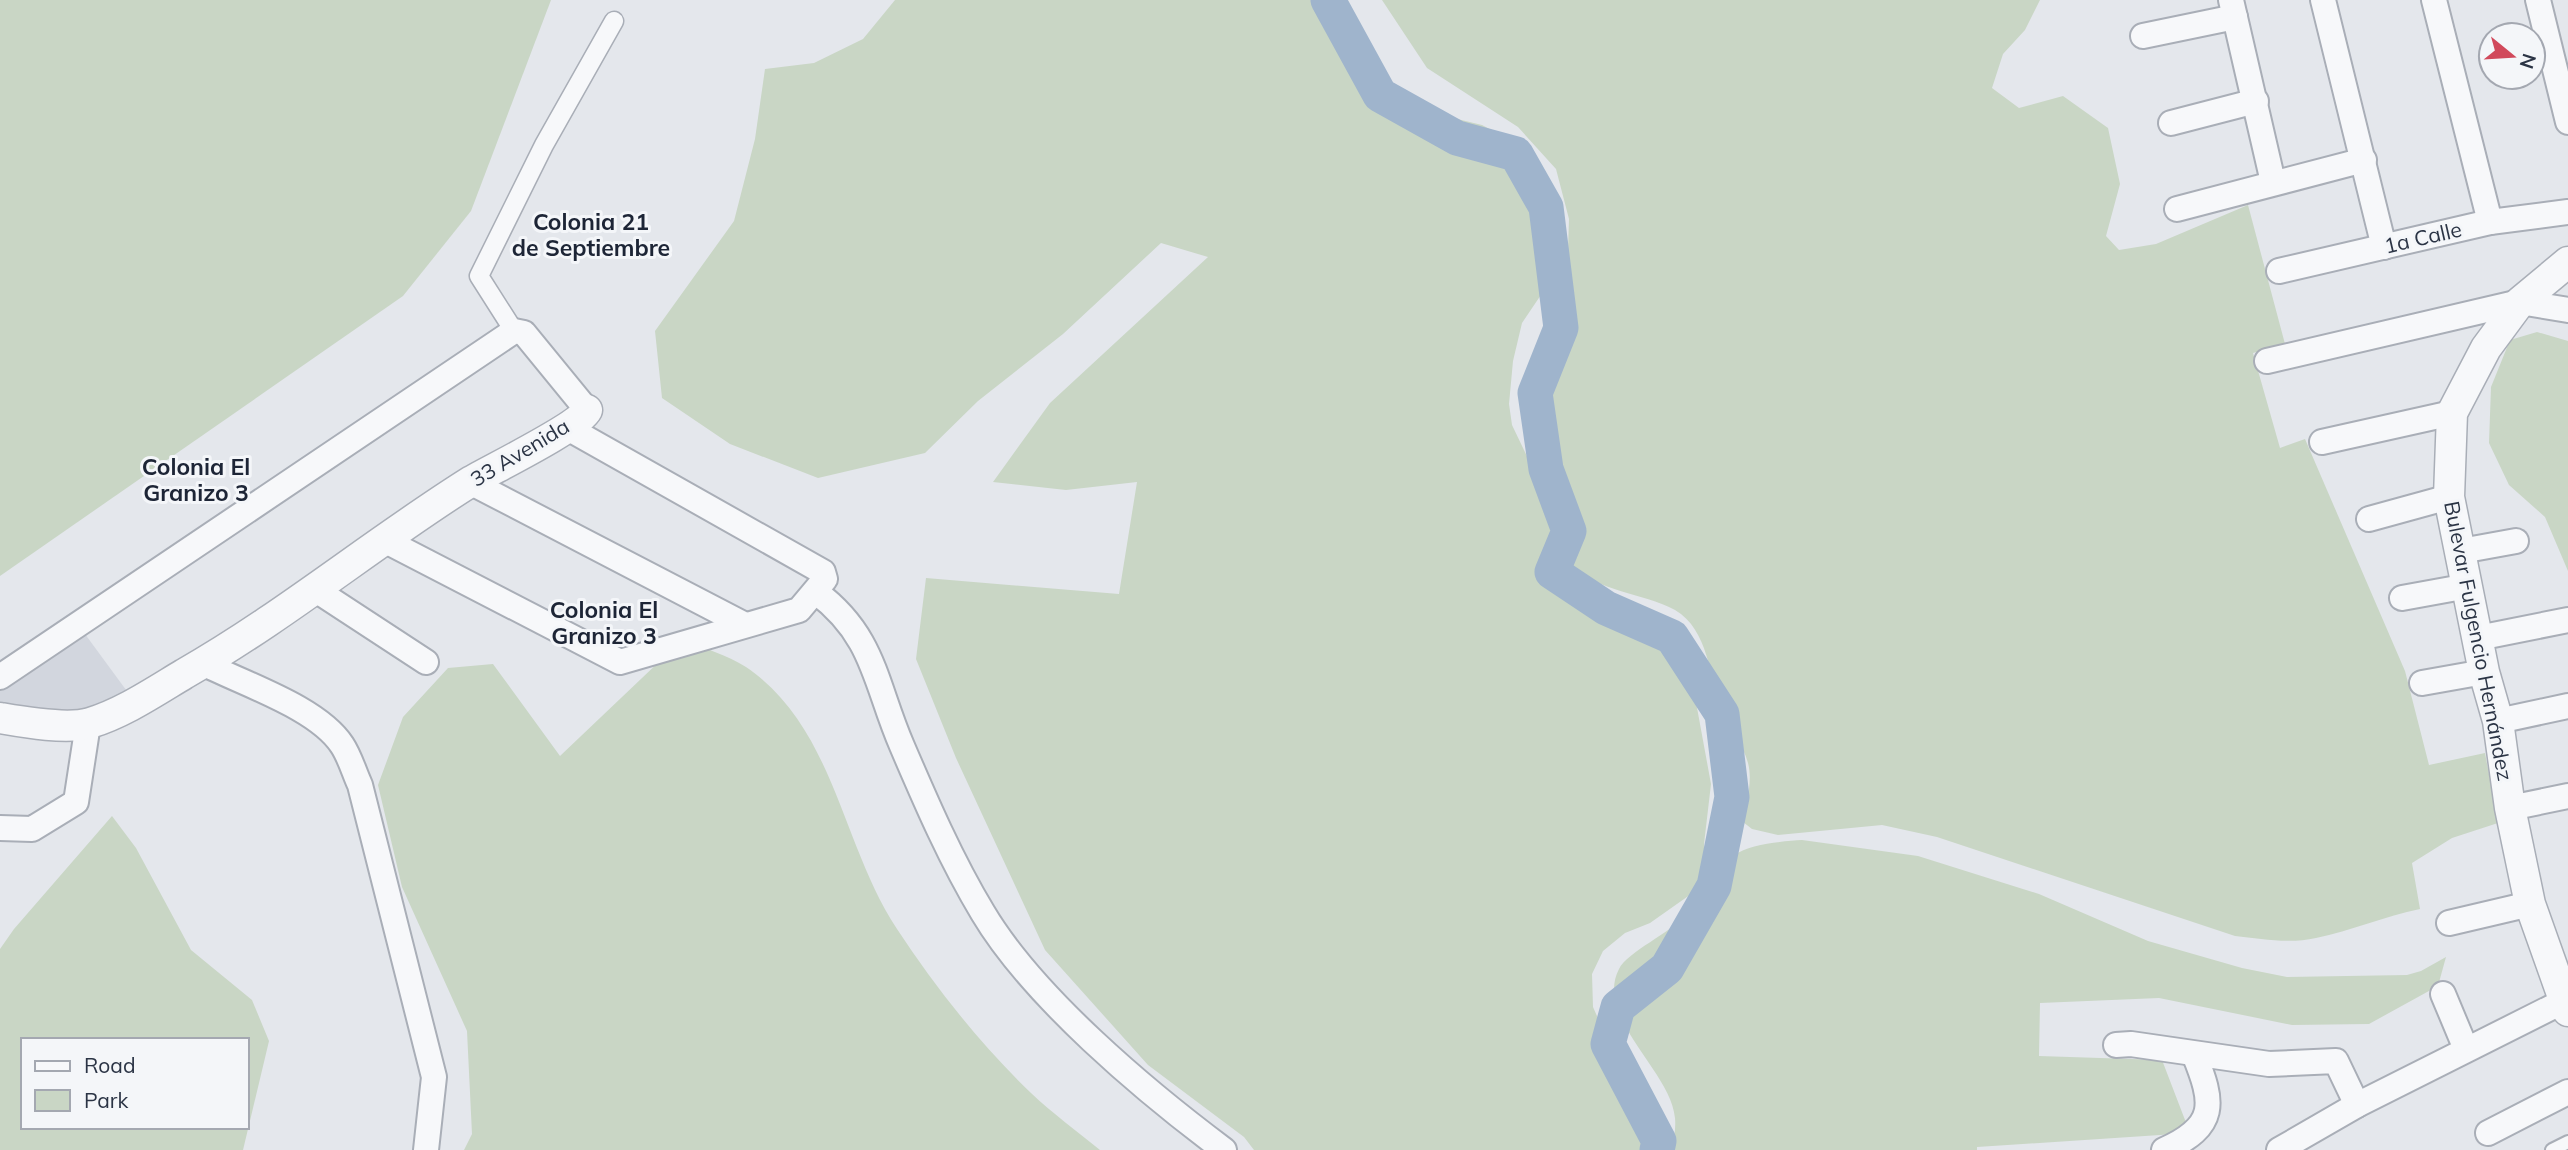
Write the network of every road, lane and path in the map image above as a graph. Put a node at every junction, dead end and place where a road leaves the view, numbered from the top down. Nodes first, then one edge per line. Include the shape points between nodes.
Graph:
1 (2323, 0) edge
2 (2434, 0) edge
3 (2538, 0) edge
4 (2233, 8) edge
5 (614, 22) dead end
6 (2143, 36) dead end
7 (2256, 101) junction
8 (2568, 122) edge
9 (2171, 124) dead end
10 (2364, 160) junction
11 (2273, 183) junction
12 (2177, 209) dead end
13 (2568, 212) edge
14 (2490, 222) junction
15 (2384, 247) junction
16 (2568, 262) edge
17 (2279, 271) dead end
18 (2520, 302) junction
19 (2568, 310) edge
20 (514, 331) junction
21 (2267, 362) dead end
22 (2452, 412) junction
23 (576, 418) junction
24 (2322, 442) dead end
25 (470, 482) junction
26 (2449, 497) junction
27 (2369, 519) dead end
28 (386, 541) junction
29 (2516, 541) dead end
30 (2461, 551) junction
31 (2468, 586) junction
32 (316, 590) junction
33 (816, 592) junction
34 (2402, 598) dead end
35 (2568, 620) edge
36 (745, 625) junction
37 (2478, 638) junction
38 (426, 662) dead end
39 (203, 663) junction
40 (2484, 672) junction
41 (0, 677) edge
42 (2422, 683) dead end
43 (2568, 706) edge
44 (0, 718) edge
45 (2498, 721) junction
46 (88, 724) junction
47 (2568, 796) edge
48 (2510, 808) junction
49 (0, 828) edge
50 (2530, 904) junction
51 (2449, 923) dead end
52 (2443, 994) dead end
53 (2566, 1006) edge
54 (2116, 1045) dead end
55 (2466, 1049) junction
56 (2194, 1054) junction
57 (2568, 1092) edge
58 (2357, 1105) junction
59 (2488, 1133) dead end
60 (2568, 1142) edge
61 (426, 1150) edge
62 (1224, 1150) edge
63 (2164, 1150) edge
64 (2279, 1150) edge
65 (2552, 1150) edge

1 - 10 street
2 - 14 street
3 - 8 street
4 - 6 street
4 - 7 street
5 - 20 street via 544,145 479,276
7 - 9 street
7 - 11 street
10 - 11 street
10 - 15 street
11 - 12 street
13 - 14 street, 1a Calle
14 - 15 street, 1a Calle
15 - 17 street, 1a Calle
16 - 18 street, Bulevar Fulgencio Hernández
18 - 19 street
18 - 21 street
18 - 22 street, Bulevar Fulgencio Hernández via 2486,348
20 - 23 street, 33 Avenida via 524,333
20 - 41 street
22 - 24 street
22 - 26 street, Bulevar Fulgencio Hernández
23 - 25 street, 33 Avenida
23 - 33 street via 823,572 825,579
25 - 28 street, 33 Avenida
25 - 36 street
26 - 27 street
26 - 30 street, Bulevar Fulgencio Hernández
28 - 32 street, 33 Avenida
28 - 36 street via 620,662
29 - 30 street
30 - 31 street, Bulevar Fulgencio Hernández
31 - 34 street
31 - 37 street, Bulevar Fulgencio Hernández
32 - 38 street
32 - 39 street, 33 Avenida
33 - 36 street via 799,610
33 - 62 street via 845,617 870,656 900,743 947,844 983,914 1026,973 1165,1104
35 - 37 street
37 - 40 street, Bulevar Fulgencio Hernández
39 - 46 street, 33 Avenida
39 - 61 street via 327,727 342,746 360,785 434,1077
40 - 42 street
40 - 45 street, Bulevar Fulgencio Hernández
43 - 45 street
44 - 46 street, 33 Avenida
45 - 48 street, Bulevar Fulgencio Hernández
46 - 49 street via 76,802 32,829
47 - 48 street
48 - 50 street, Bulevar Fulgencio Hernández
50 - 51 street
50 - 53 street, Bulevar Fulgencio Hernández
52 - 55 street
53 - 55 street
54 - 56 street
55 - 58 street
56 - 58 street via 2269,1064 2336,1061
56 - 63 street via 2207,1084 2208,1109 2200,1126
57 - 59 street
58 - 64 street
60 - 65 lane

